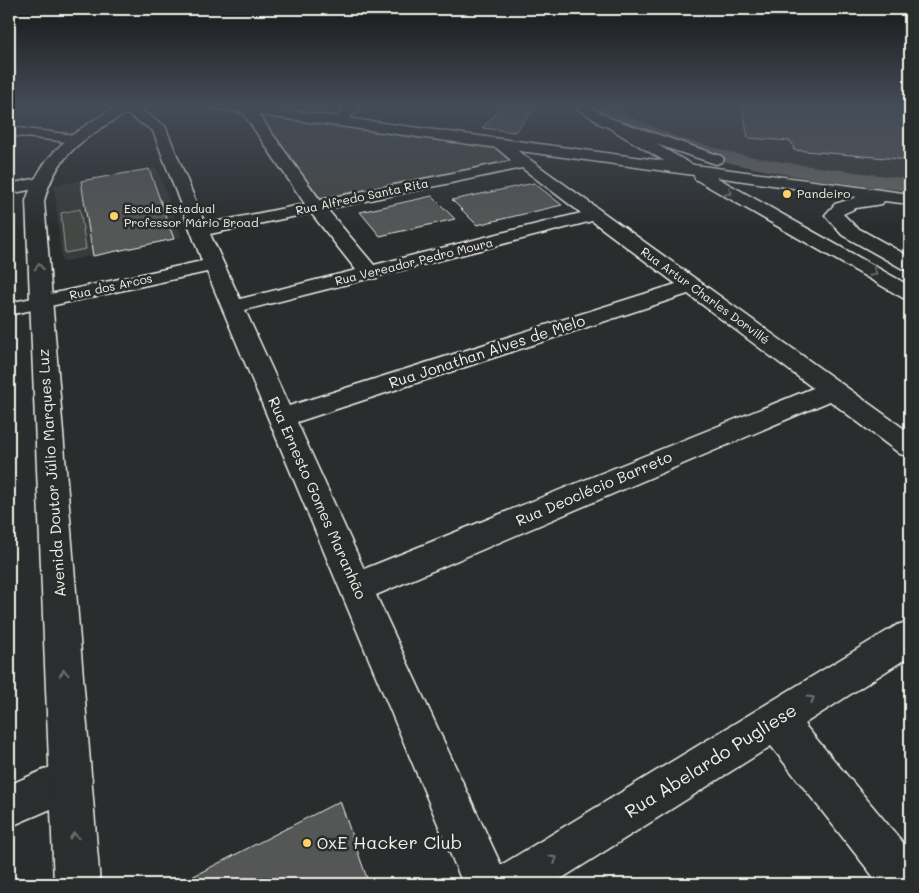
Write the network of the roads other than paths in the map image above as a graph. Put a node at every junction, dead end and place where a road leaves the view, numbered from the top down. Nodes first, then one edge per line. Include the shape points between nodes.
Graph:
1 (67, 147) edge
2 (167, 147) edge
3 (274, 147) edge
4 (503, 147) edge
5 (520, 147) edge
6 (649, 147) edge
7 (678, 147) edge
8 (525, 163) junction
9 (686, 168) junction
10 (38, 183) junction
11 (9, 188) edge
12 (832, 188) junction
13 (903, 198) edge
14 (316, 207) junction
15 (596, 215) junction
16 (199, 231) junction
17 (866, 242) junction
18 (837, 252) junction
19 (214, 265) junction
20 (910, 265) edge
21 (370, 274) junction
22 (692, 286) junction
23 (910, 294) edge
24 (40, 302) junction
25 (233, 307) junction
26 (9, 309) edge
27 (833, 390) junction
28 (281, 418) junction
29 (910, 447) edge
30 (356, 588) junction
31 (910, 638) edge
32 (776, 721) junction
33 (71, 779) junction
34 (9, 806) edge
35 (77, 884) edge
36 (486, 884) edge
37 (512, 884) edge
38 (908, 884) edge

1 - 10 street, Avenida Doutor Júlio Marques Luz via 54,158
2 - 16 street, Rua Ernesto Gomes Maranhão
3 - 14 street
4 - 8 street, Rua Artur Charles Dorvillé
5 - 9 street
6 - 9 street
7 - 12 street
8 - 14 street, Rua Alfredo Santa Rita
8 - 15 street, Rua Artur Charles Dorvillé
9 - 12 street
9 -> 18 street
10 - 11 street
24 -> 10 street, Avenida Doutor Júlio Marques Luz via 35,201
12 - 13 street
13 - 17 street via 847,205 836,211 834,215 840,223
14 - 16 street, Rua Alfredo Santa Rita
14 - 21 street
15 - 21 street, Rua Vereador Pedro Moura
15 - 22 street, Rua Artur Charles Dorvillé
16 - 19 street, Rua Ernesto Gomes Maranhão
17 - 18 street
17 - 20 street
18 -> 23 street
19 - 24 street, Rua dos Arcos
19 - 25 street, Rua Ernesto Gomes Maranhão
21 - 25 street, Rua Vereador Pedro Moura
22 - 27 street, Rua Artur Charles Dorvillé
22 - 28 street, Rua Jonathan Alves de Melo
24 - 26 street, Rua dos Arcos
33 -> 24 street, Avenida Doutor Júlio Marques Luz
25 - 28 street, Rua Ernesto Gomes Maranhão
27 - 29 street, Rua Artur Charles Dorvillé
27 - 30 street, Rua Deoclécio Barreto
28 - 30 street, Rua Ernesto Gomes Maranhão
30 - 36 street, Rua Ernesto Gomes Maranhão
32 -> 31 street, Rua Abelardo Pugliese
37 -> 32 street, Rua Abelardo Pugliese
32 - 38 street
33 - 34 street
35 -> 33 street, Avenida Doutor Júlio Marques Luz

